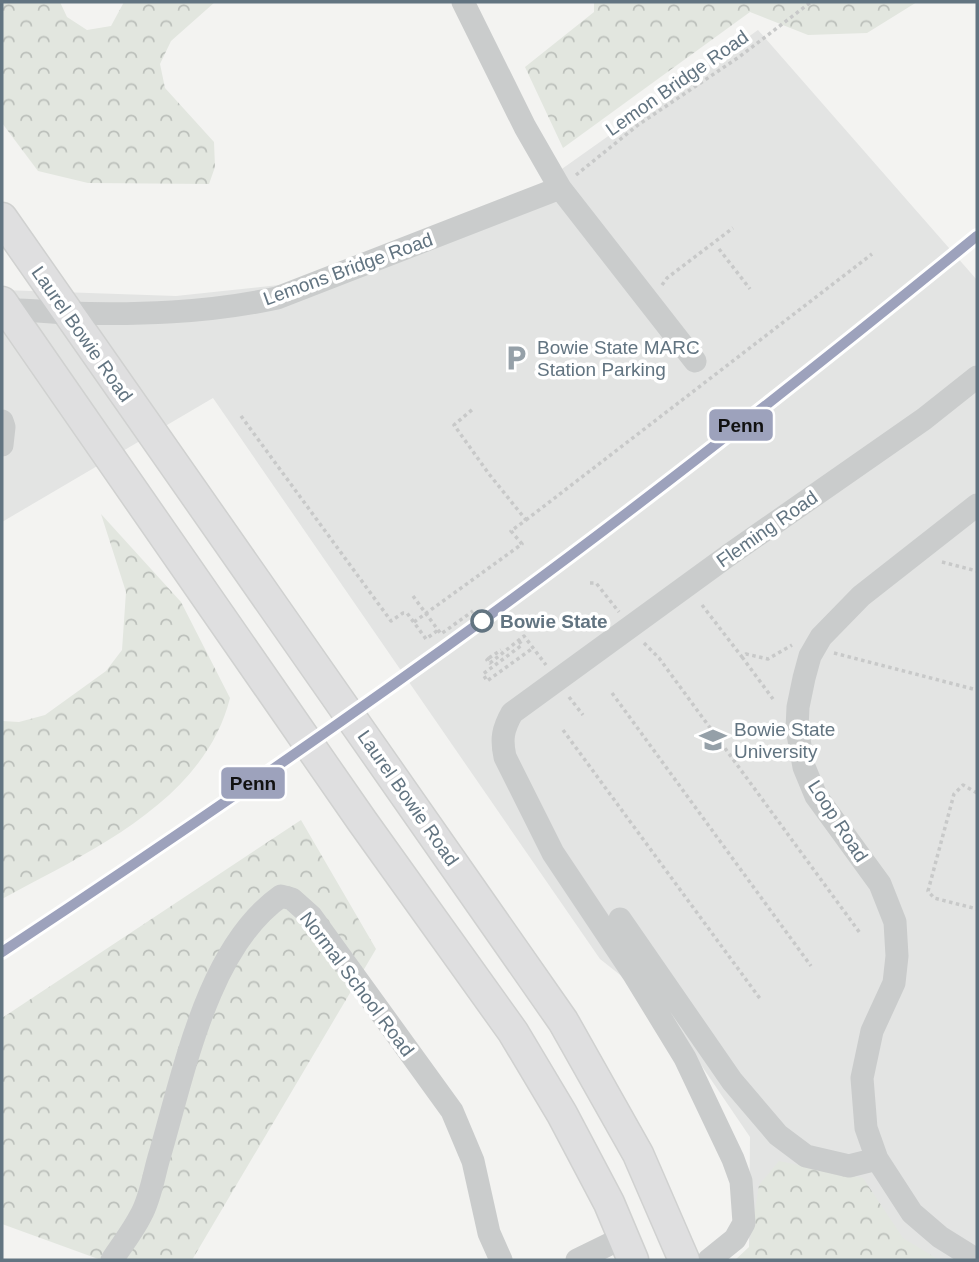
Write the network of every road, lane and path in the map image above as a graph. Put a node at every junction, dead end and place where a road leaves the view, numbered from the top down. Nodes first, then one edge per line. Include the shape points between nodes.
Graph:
1 (463, 2) edge
2 (811, 2) edge
3 (560, 188) junction
4 (2, 218) edge
5 (733, 228) dead end
6 (719, 249) dead end
7 (872, 254) dead end
8 (663, 289) dead end
9 (750, 289) dead end
10 (4, 307) edge
11 (66, 313) junction
12 (700, 367) joint
13 (977, 377) edge
14 (710, 381) junction
15 (473, 409) dead end
16 (241, 416) dead end
17 (2, 421) edge
18 (2, 445) edge
19 (977, 505) edge
20 (526, 520) junction
21 (942, 562) dead end
22 (977, 571) edge
23 (413, 596) dead end
24 (473, 611) dead end
25 (426, 614) junction
26 (414, 622) junction
27 (438, 630) junction
28 (519, 641) junction
29 (529, 643) dead end
30 (533, 648) dead end
31 (500, 650) dead end
32 (659, 657) dead end
33 (742, 657) dead end
34 (612, 693) dead end
35 (773, 699) dead end
36 (563, 730) dead end
37 (977, 793) edge
38 (977, 909) edge
39 (620, 919) dead end
40 (860, 933) dead end
41 (811, 966) dead end
42 (761, 1000) dead end
43 (877, 1160) junction
44 (629, 1248) edge
45 (112, 1260) edge
46 (501, 1260) edge
47 (577, 1260) edge
48 (684, 1260) edge
49 (709, 1260) edge
50 (977, 1260) edge

1 - 3 street
2 - 3 path, Lemon Bridge Road via 638,125
3 - 11 street, Lemons Bridge Road via 277,298 214,310
3 - 12 street
4 - 11 main road, Laurel Bowie Road
5 - 8 path via 667,278
6 - 9 path
7 - 14 path
10 - 11 street, Lemons Bridge Road
10 - 44 main road via 513,1032 562,1114
11 - 48 main road, Laurel Bowie Road via 513,947 574,1041 638,1154
12 - 14 path
13 - 49 street, Fleming Road via 512,713 503,729 505,757 552,853 685,1058 733,1159 741,1181 744,1223 735,1239
14 - 20 path
15 - 20 path via 454,425
16 - 26 path via 391,621 403,612
17 - 18 street
19 - 43 street, Loop Road via 861,596 821,637 810,656 798,706 799,748 817,796 880,884 895,922 894,983 872,1031 862,1078 866,1128
20 - 25 path via 512,531 522,544
21 - 22 path
23 - 25 path
24 - 27 path via 441,634
25 - 26 path
25 - 27 path
26 - 27 path via 426,639
28 - 29 path via 524,636
28 - 30 path via 522,645 483,674 487,681
28 - 31 path via 490,663 487,660
32 - 40 path
33 - 35 path
34 - 41 path
36 - 42 path
37 - 38 path via 963,785 954,794 928,891 934,898
39 - 43 street via 732,1081 778,1135 806,1156 849,1166
43 - 50 street, Loop Road via 912,1213
44 - 47 street
45 - 46 street, Normal School Road via 142,1214 206,1002 250,924 281,896 311,916 452,1111 473,1161 489,1233

